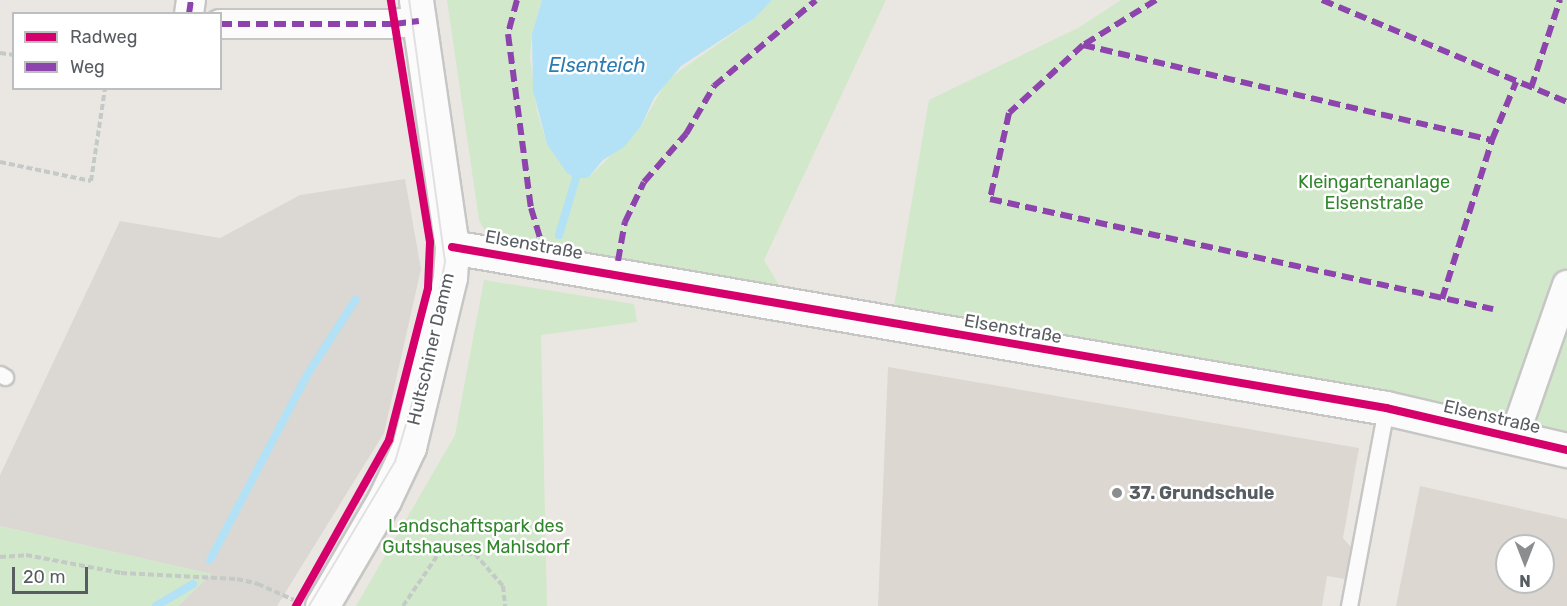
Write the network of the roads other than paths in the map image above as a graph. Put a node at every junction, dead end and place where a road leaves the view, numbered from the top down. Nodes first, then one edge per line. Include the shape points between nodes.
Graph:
1 (418, 10) edge
2 (222, 24) edge
3 (452, 247) junction
4 (1567, 285) edge
5 (1386, 408) junction
6 (1514, 437) junction
7 (1567, 450) edge
8 (304, 601) edge
9 (1349, 606) edge

1 - 2 street via 394,24
1 - 3 street, Hultschiner Damm
3 - 5 street, Elsenstraße
3 - 8 street, Hultschiner Damm via 445,304 409,447 384,500
4 - 6 street
5 - 6 street, Elsenstraße
5 - 9 lane
6 - 7 street, Elsenstraße

